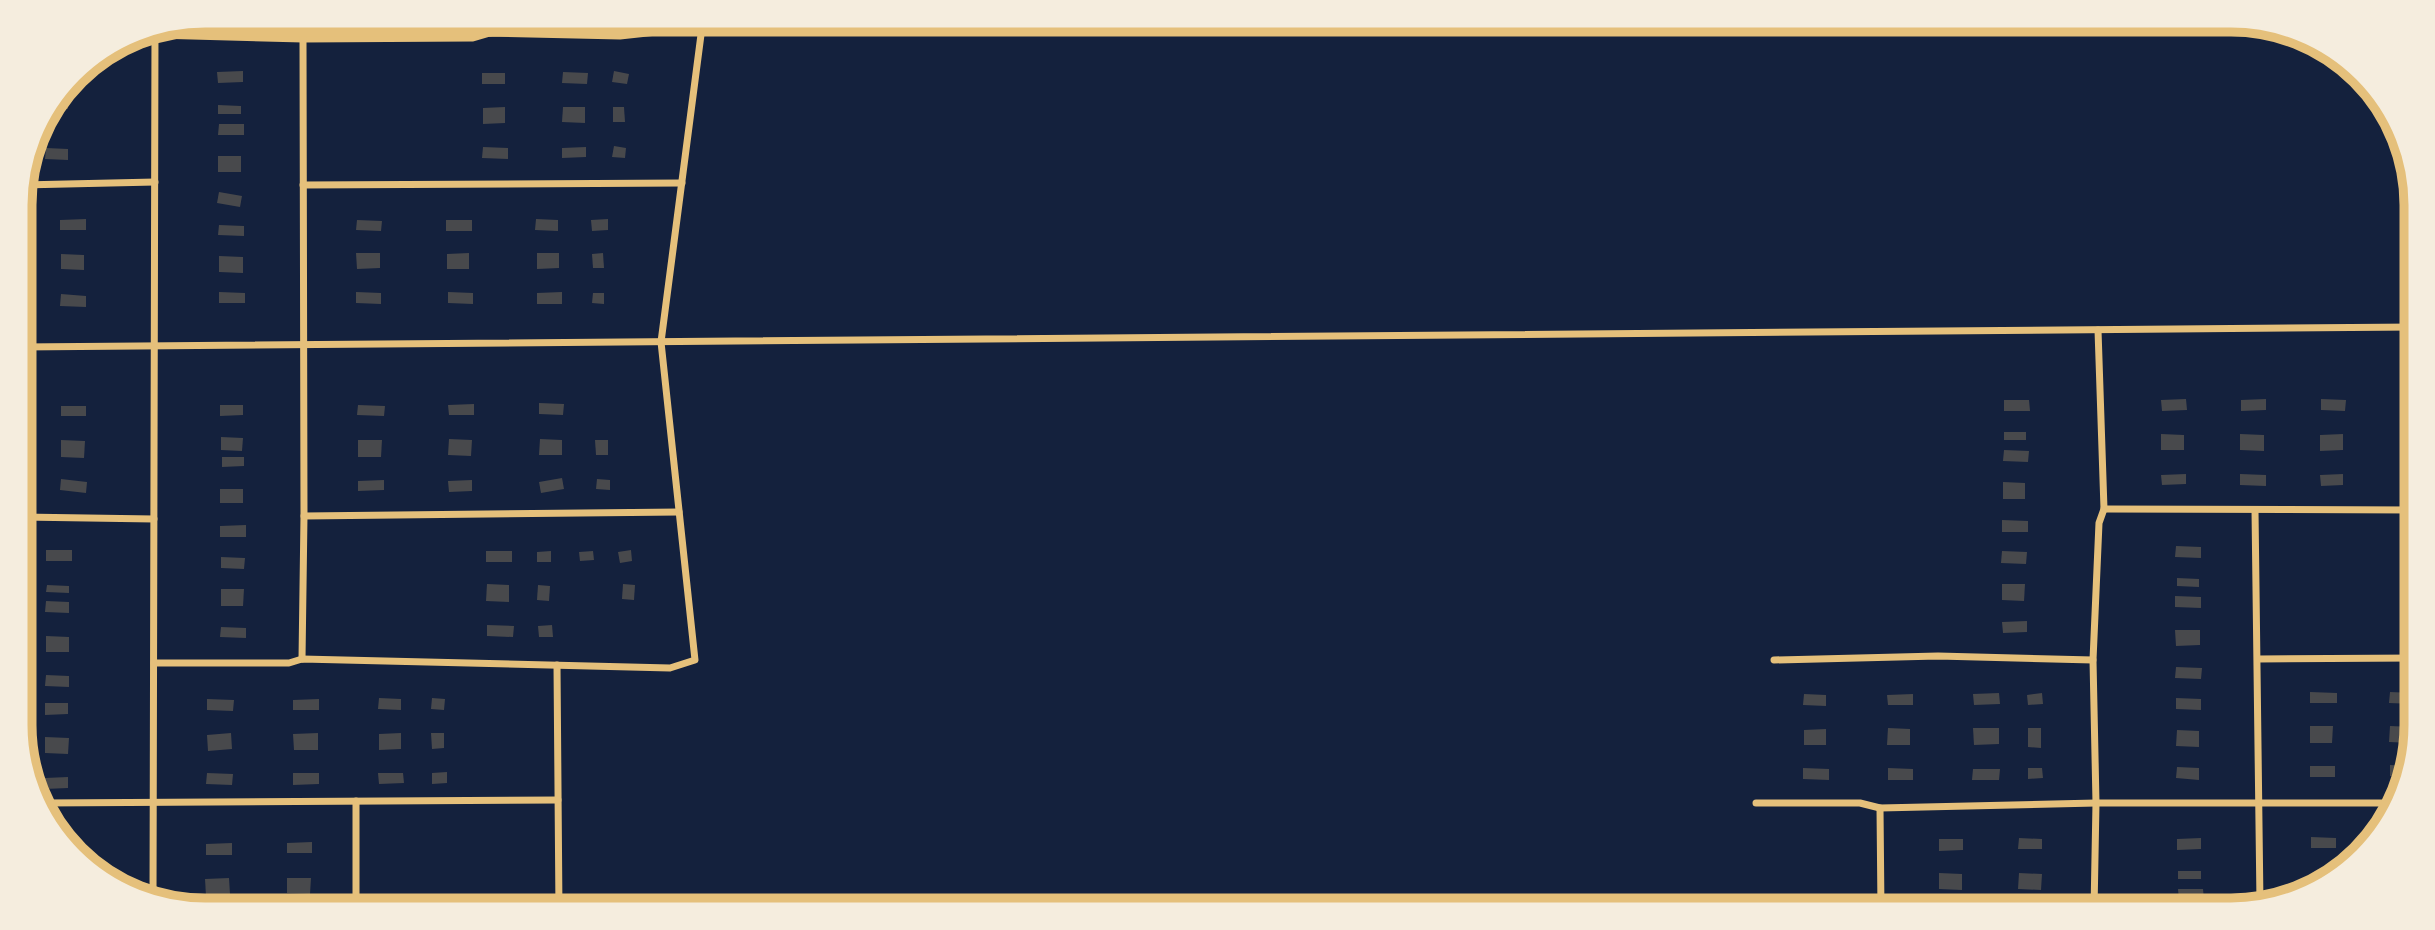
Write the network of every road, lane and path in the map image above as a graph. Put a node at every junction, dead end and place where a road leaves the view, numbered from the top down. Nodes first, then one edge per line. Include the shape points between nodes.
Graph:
1 (645, 32) edge
2 (700, 32) edge
3 (181, 33) edge
4 (490, 33) joint
5 (155, 39) edge
6 (303, 39) junction
7 (155, 183) junction
8 (682, 183) junction
9 (33, 185) edge
10 (303, 185) junction
11 (2404, 327) edge
12 (2098, 330) junction
13 (661, 342) junction
14 (304, 345) junction
15 (154, 346) junction
16 (32, 347) edge
17 (2104, 509) junction
18 (2255, 510) junction
19 (2404, 510) edge
20 (679, 512) junction
21 (304, 516) junction
22 (32, 517) edge
23 (154, 519) junction
24 (2404, 658) edge
25 (302, 659) junction
26 (2258, 659) junction
27 (1774, 660) dead end
28 (2093, 660) junction
29 (154, 663) junction
30 (557, 665) junction
31 (558, 800) junction
32 (356, 801) junction
33 (50, 803) edge
34 (153, 803) junction
35 (1756, 803) dead end
36 (2096, 803) junction
37 (2384, 803) edge
38 (2258, 805) junction
39 (1880, 808) junction
40 (153, 890) edge
41 (2260, 896) edge
42 (356, 898) edge
43 (559, 898) edge
44 (1881, 898) edge
45 (2094, 898) edge

1 - 4 street via 620,36
2 - 8 street
3 - 6 street
4 - 6 street via 473,38
5 - 7 street
6 - 10 street
7 - 9 street
7 - 15 street
8 - 10 street
8 - 13 street
10 - 14 street
11 - 12 street
12 - 13 street
12 - 17 street
13 - 14 street
13 - 20 street
14 - 15 street
14 - 21 street
15 - 16 street
15 - 23 street
17 - 18 street
17 - 28 street via 2099,523
18 - 19 street
18 - 26 street
20 - 21 street
20 - 30 street via 695,660 670,668
21 - 25 street
22 - 23 street
23 - 29 street
24 - 26 street
25 - 29 street via 289,663
25 - 30 street
26 - 38 street
27 - 28 street via 1938,656
28 - 36 street
29 - 34 street
30 - 31 street
31 - 32 street
31 - 43 street
32 - 34 street
32 - 42 street
33 - 34 street
34 - 40 street
35 - 39 street via 1860,803
36 - 38 street
36 - 39 street
36 - 45 street
37 - 38 street
38 - 41 street
39 - 44 street

